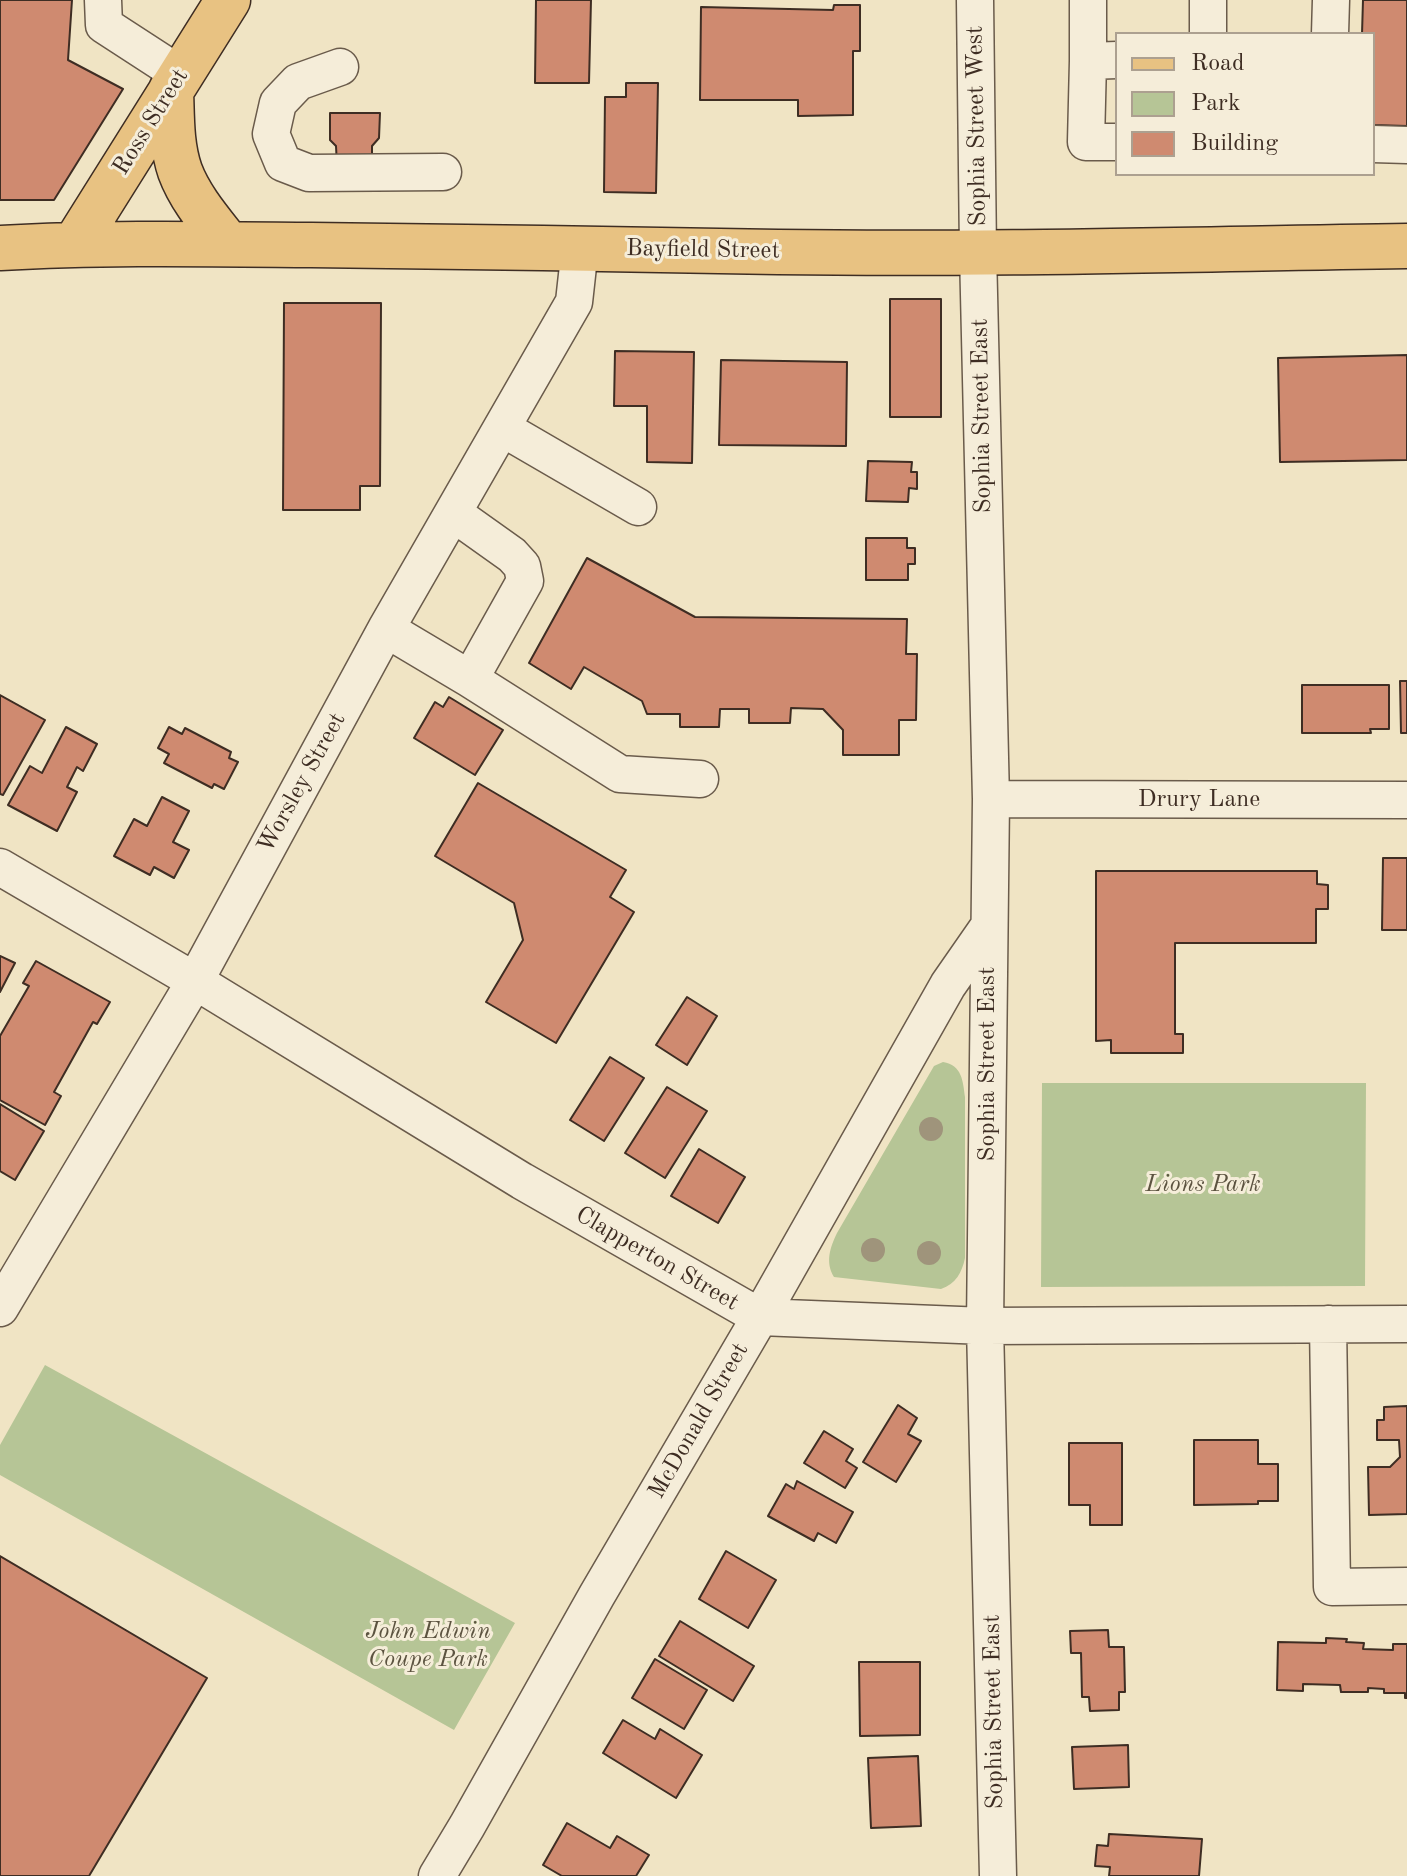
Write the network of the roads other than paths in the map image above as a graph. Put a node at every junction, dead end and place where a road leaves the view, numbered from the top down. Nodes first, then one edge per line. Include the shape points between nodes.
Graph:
1 (103, 0) edge
2 (228, 0) edge
3 (975, 0) edge
4 (1088, 0) edge
5 (1208, 0) edge
6 (1331, 0) edge
7 (1208, 32) edge
8 (1330, 32) edge
9 (1102, 61) edge
10 (340, 67) dead end
11 (176, 82) junction
12 (1115, 142) edge
13 (1375, 144) edge
14 (1407, 145) edge
15 (443, 172) dead end
16 (75, 244) junction
17 (228, 244) junction
18 (1407, 246) edge
19 (0, 248) edge
20 (580, 248) junction
21 (978, 252) junction
22 (502, 428) junction
23 (638, 507) dead end
24 (453, 513) junction
25 (386, 629) junction
26 (470, 679) junction
27 (700, 779) dead end
28 (991, 799) junction
29 (1407, 800) edge
30 (0, 867) edge
31 (989, 926) junction
32 (195, 981) junction
33 (0, 1308) edge
34 (760, 1317) junction
35 (1328, 1324) junction
36 (1407, 1324) edge
37 (985, 1326) junction
38 (1407, 1586) edge
39 (437, 1876) edge
40 (998, 1876) edge

1 - 11 street via 104,25
2 - 11 main road, Ross Street
3 - 21 street, Sophia Street West
4 - 9 street
5 - 7 street
6 - 8 street
9 - 12 street via 1086,142
10 - 15 street via 298,82 278,103 271,134 283,163 309,173
11 - 16 main road, Ross Street
11 - 17 main road via 172,135 180,171 198,206
13 - 14 street
16 - 17 main road, Bayfield Street
16 - 19 main road, Bayfield Street
17 - 20 main road, Bayfield Street
18 - 21 main road, Bayfield Street
20 - 21 main road, Bayfield Street
20 - 22 street, Worsley Street via 574,302
21 - 28 street, Sophia Street East
22 - 23 street
22 - 24 street, Worsley Street
24 - 25 street, Worsley Street
24 - 26 street via 512,555 522,566 525,581
25 - 26 street
25 - 32 street, Worsley Street
26 - 27 street via 620,774
28 - 29 street, Drury Lane
28 - 31 street, Sophia Street East
30 - 32 street, Clapperton Street
31 - 34 street, McDonald Street via 948,985
31 - 37 street, Sophia Street East
32 - 33 street, Worsley Street
32 - 34 street, Clapperton Street via 522,1181
34 - 37 street, Clapperton Street
34 - 39 street, McDonald Street
35 - 36 street, Clapperton Street
35 - 37 street, Clapperton Street
35 - 38 street via 1332,1587
37 - 40 street, Sophia Street East

